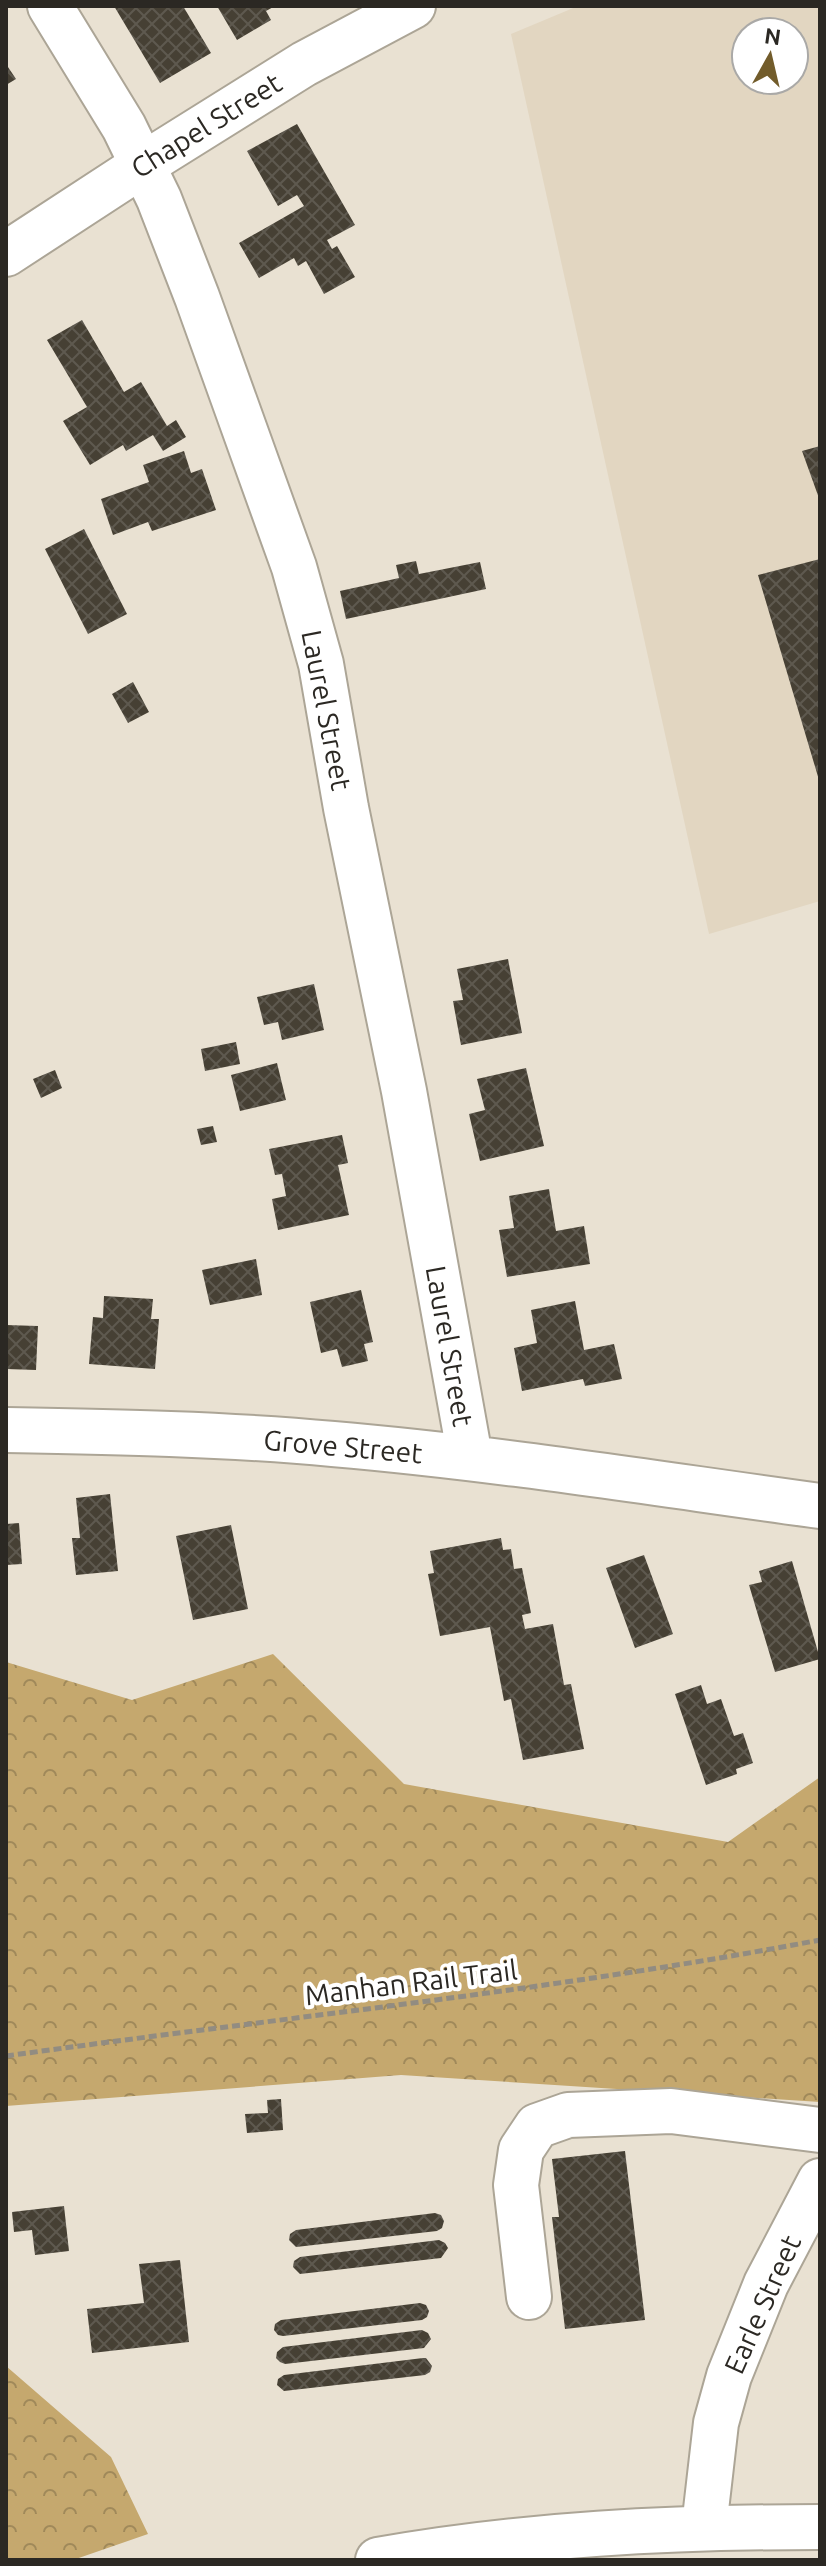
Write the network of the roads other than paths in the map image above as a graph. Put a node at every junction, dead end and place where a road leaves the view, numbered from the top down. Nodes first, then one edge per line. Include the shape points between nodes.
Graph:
1 (50, 6) edge
2 (413, 6) edge
3 (144, 164) junction
4 (6, 254) edge
5 (6, 1430) edge
6 (470, 1457) junction
7 (820, 1506) edge
8 (820, 2130) edge
9 (820, 2181) edge
10 (529, 2297) dead end
11 (704, 2527) junction
12 (820, 2527) edge
13 (451, 2555) edge
14 (378, 2560) edge

1 - 3 street, Laurel Street
2 - 3 street, Chapel Street via 304,64
3 - 4 street, Chapel Street
3 - 6 street, Laurel Street via 294,567 321,664
5 - 6 street, Grove Street via 330,1443
6 - 7 street, Grove Street
8 - 10 street via 671,2111 568,2115 537,2126 521,2150 516,2185
9 - 11 street, Earle Street via 766,2284 729,2376 716,2423
11 - 12 street
11 - 13 street via 568,2534
13 - 14 street

